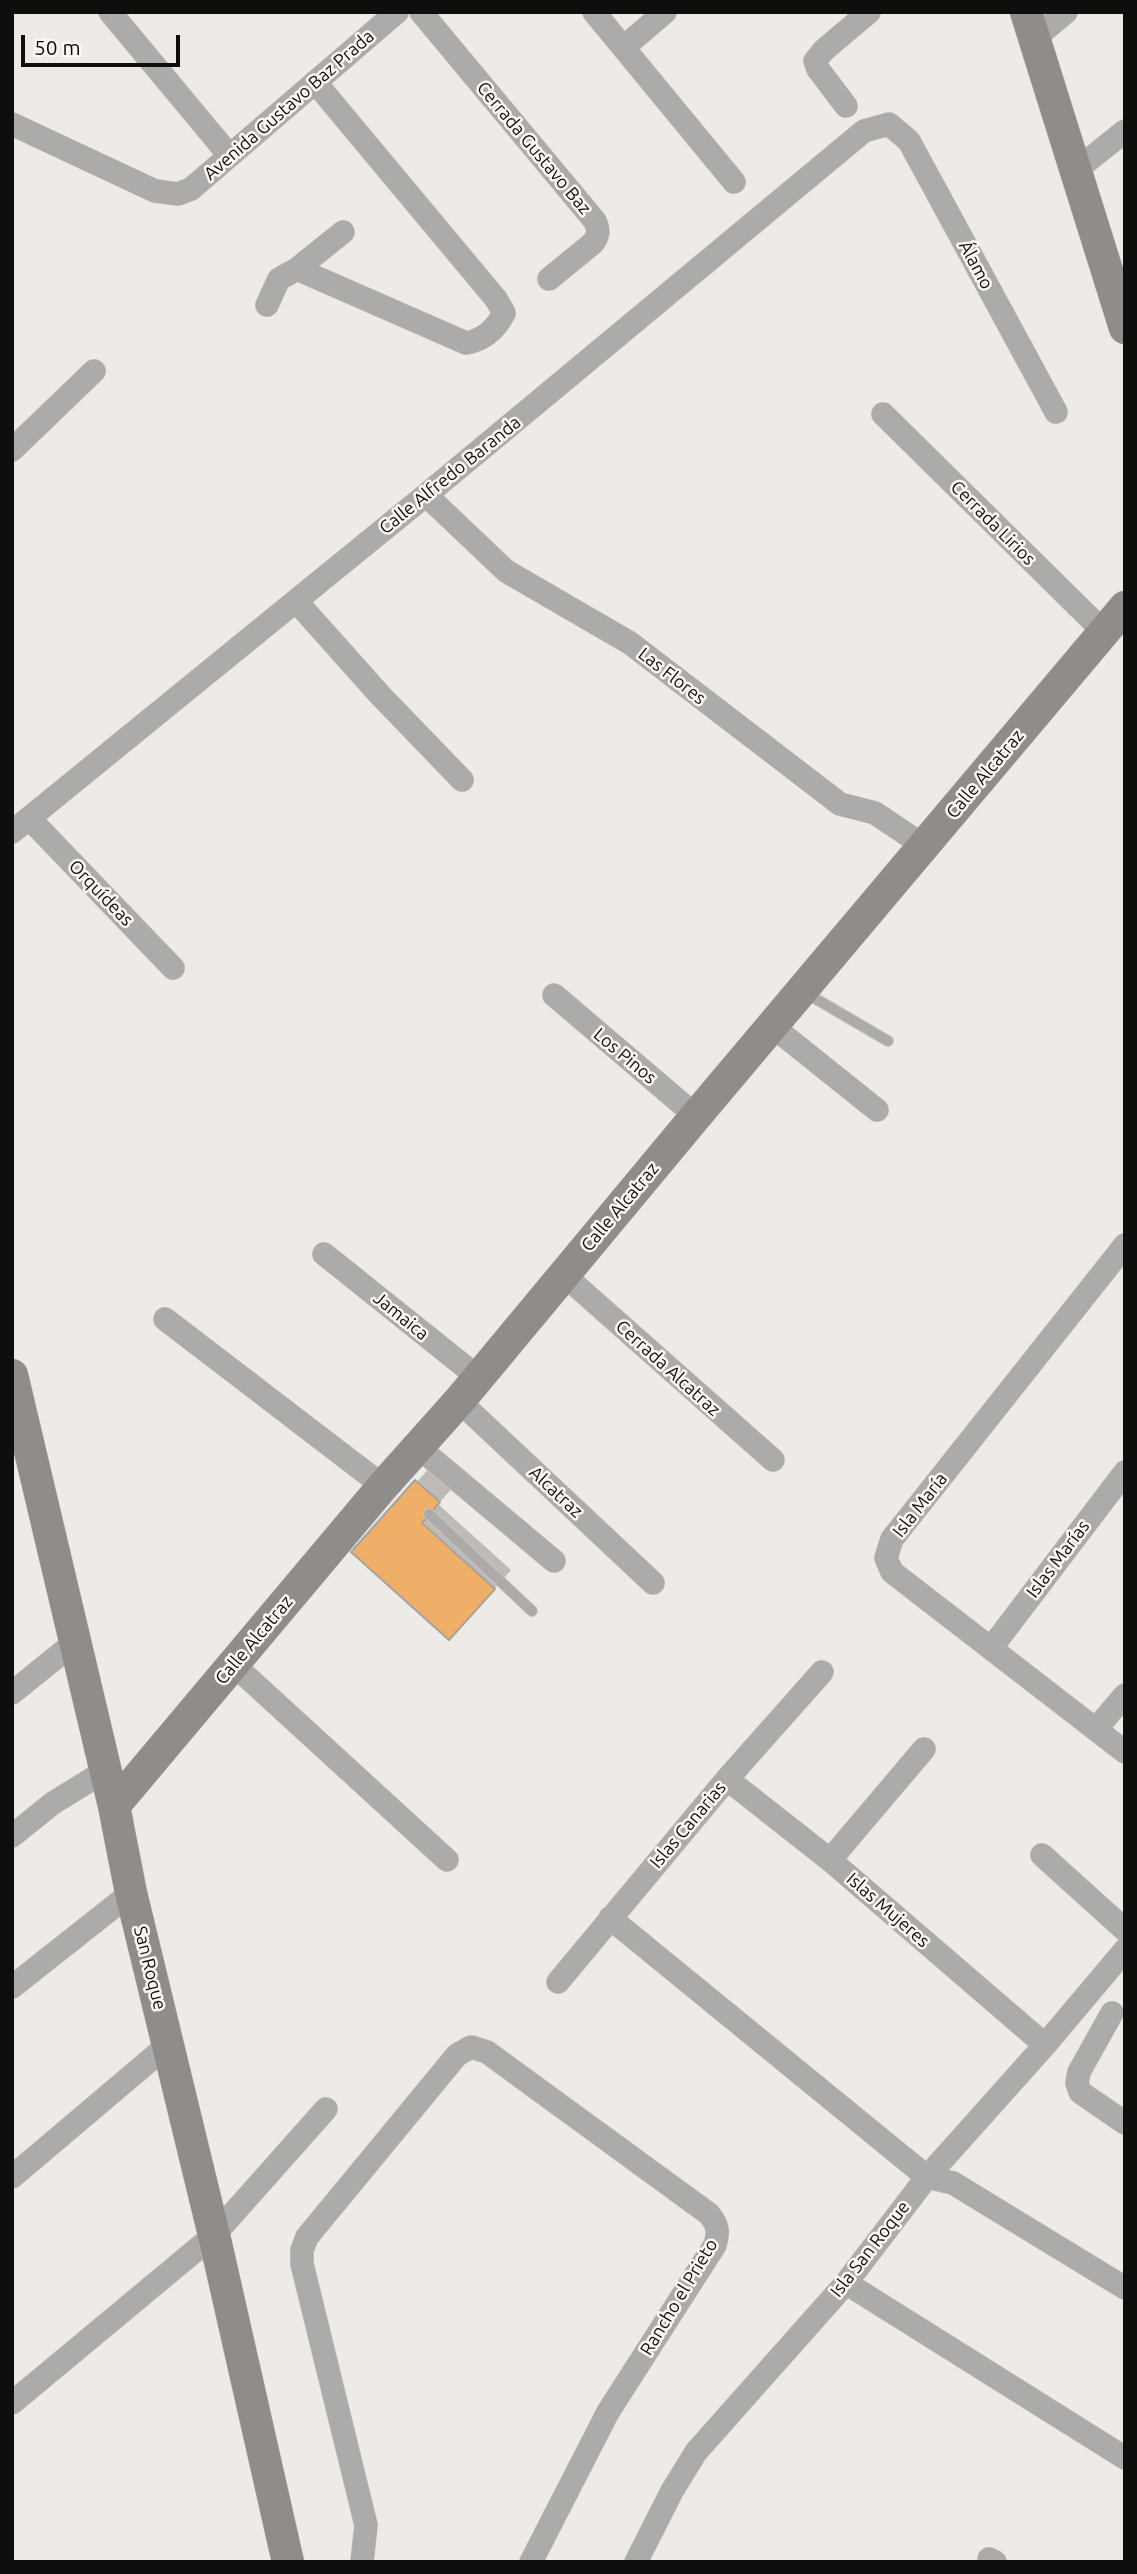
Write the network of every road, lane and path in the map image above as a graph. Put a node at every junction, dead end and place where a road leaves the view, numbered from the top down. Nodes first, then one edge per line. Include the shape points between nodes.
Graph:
1 (110, 12) edge
2 (397, 12) edge
3 (421, 12) edge
4 (594, 12) edge
5 (665, 12) edge
6 (869, 12) edge
7 (1066, 12) edge
8 (1031, 25) edge
9 (624, 47) junction
10 (315, 82) junction
11 (846, 106) dead end
12 (12, 124) edge
13 (889, 124) joint
14 (1125, 131) edge
15 (229, 155) junction
16 (1076, 170) junction
17 (734, 182) dead end
18 (343, 232) dead end
19 (297, 269) junction
20 (549, 279) dead end
21 (267, 305) dead end
22 (1125, 328) edge
23 (94, 371) dead end
24 (1056, 412) dead end
25 (883, 414) dead end
26 (12, 450) edge
27 (426, 495) junction
28 (296, 601) junction
29 (1125, 607) edge
30 (1104, 632) junction
31 (462, 780) dead end
32 (21, 825) edge
33 (924, 846) junction
34 (173, 968) dead end
35 (801, 991) junction
36 (554, 995) dead end
37 (772, 1026) junction
38 (888, 1041) dead end
39 (877, 1110) dead end
40 (696, 1116) junction
41 (1125, 1245) edge
42 (324, 1254) dead end
43 (564, 1275) junction
44 (165, 1319) dead end
45 (12, 1375) edge
46 (469, 1389) junction
47 (19, 1432) edge
48 (418, 1447) junction
49 (772, 1461) dead end
50 (1125, 1472) edge
51 (389, 1487) junction
52 (429, 1514) dead end
53 (554, 1561) dead end
54 (653, 1583) dead end
55 (532, 1611) dead end
56 (75, 1642) junction
57 (992, 1647) junction
58 (234, 1665) junction
59 (822, 1672) dead end
60 (12, 1693) edge
61 (1125, 1695) edge
62 (1096, 1729) junction
63 (924, 1749) dead end
64 (1125, 1752) edge
65 (105, 1771) junction
66 (727, 1779) junction
67 (114, 1806) junction
68 (12, 1836) edge
69 (1042, 1855) dead end
70 (447, 1860) dead end
71 (830, 1860) junction
72 (131, 1893) junction
73 (610, 1918) junction
74 (1125, 1930) edge
75 (1125, 1950) edge
76 (558, 1982) dead end
77 (12, 1987) edge
78 (1081, 2003) junction
79 (1119, 2007) edge
80 (169, 2044) junction
81 (1045, 2045) junction
82 (326, 2109) dead end
83 (1125, 2123) edge
84 (927, 2176) junction
85 (12, 2177) edge
86 (214, 2235) junction
87 (846, 2283) junction
88 (1125, 2288) edge
89 (12, 2403) edge
90 (1125, 2458) edge
91 (288, 2562) edge
92 (362, 2562) edge
93 (531, 2562) edge
94 (636, 2562) edge

1 - 15 street
2 - 10 street, Avenida Gustavo Baz Prada
3 - 20 street, Cerrada Gustavo Baz via 599,228 593,243
4 - 9 street
5 - 9 street
6 - 11 street via 815,61
7 - 8 street
8 - 16 main road
9 - 17 street
10 - 15 street, Avenida Gustavo Baz Prada
10 - 19 street via 504,313 480,340 466,343
12 - 15 street, Avenida Gustavo Baz Prada via 155,191 178,194 191,189
13 - 24 street, Álamo via 909,141
13 - 27 street, Calle Alfredo Baranda via 864,131
14 - 16 street
16 - 22 main road
18 - 19 street
19 - 21 street via 279,279
23 - 26 street
25 - 30 street, Cerrada Lirios
27 - 28 street, Calle Alfredo Baranda
27 - 33 street, Las Flores via 506,570 631,642 840,804 875,813
28 - 31 street
28 - 32 street, Calle Alfredo Baranda
29 - 30 main road, Calle Alcatraz
30 - 33 main road, Calle Alcatraz
32 - 34 street, Orquídeas
33 - 35 main road, Calle Alcatraz
35 - 37 main road, Calle Alcatraz
35 - 38 lane
36 - 40 street, Los Pinos
37 - 39 street
37 - 40 main road, Calle Alcatraz
40 - 43 main road, Calle Alcatraz
41 - 57 street, Isla María via 892,1539 886,1558 892,1572
42 - 46 street, Jamaica
43 - 46 main road, Calle Alcatraz
43 - 49 street, Cerrada Alcatraz
44 - 51 street
45 - 47 main road, San Roque
46 - 48 main road, Calle Alcatraz
46 - 54 street, Alcatraz
47 - 56 main road, San Roque
48 - 51 main road, Calle Alcatraz
48 - 53 street
50 - 57 street, Islas Marías
51 - 58 main road, Calle Alcatraz
52 - 55 lane
56 - 60 street
56 - 65 main road, San Roque
57 - 62 street, Isla María
58 - 67 main road, Calle Alcatraz
58 - 70 street
59 - 66 street, Islas Canarias
61 - 62 street
62 - 64 street, Isla María
63 - 71 street
65 - 67 main road, San Roque
65 - 68 street via 53,1803
66 - 71 street, Islas Mujeres
66 - 73 street, Islas Canarias
67 - 72 main road, San Roque
69 - 74 street
71 - 81 street, Islas Mujeres
72 - 77 street
72 - 80 main road, San Roque
73 - 76 street, Islas Canarias
73 - 84 street
75 - 78 street, Isla San Roque
78 - 79 street
78 - 81 street, Isla San Roque
79 - 83 street via 1077,2082 1080,2092
80 - 85 street
80 - 86 main road, San Roque
81 - 84 street, Isla San Roque
82 - 86 street
84 - 87 street, Isla San Roque
84 - 88 street via 953,2183
86 - 89 street
86 - 91 main road, San Roque
87 - 90 street
87 - 94 street, Isla San Roque via 696,2452
92 - 93 street, Rancho el Prieto via 366,2525 302,2250 307,2237 457,2055 471,2047 487,2052 709,2214 718,2234 608,2412

